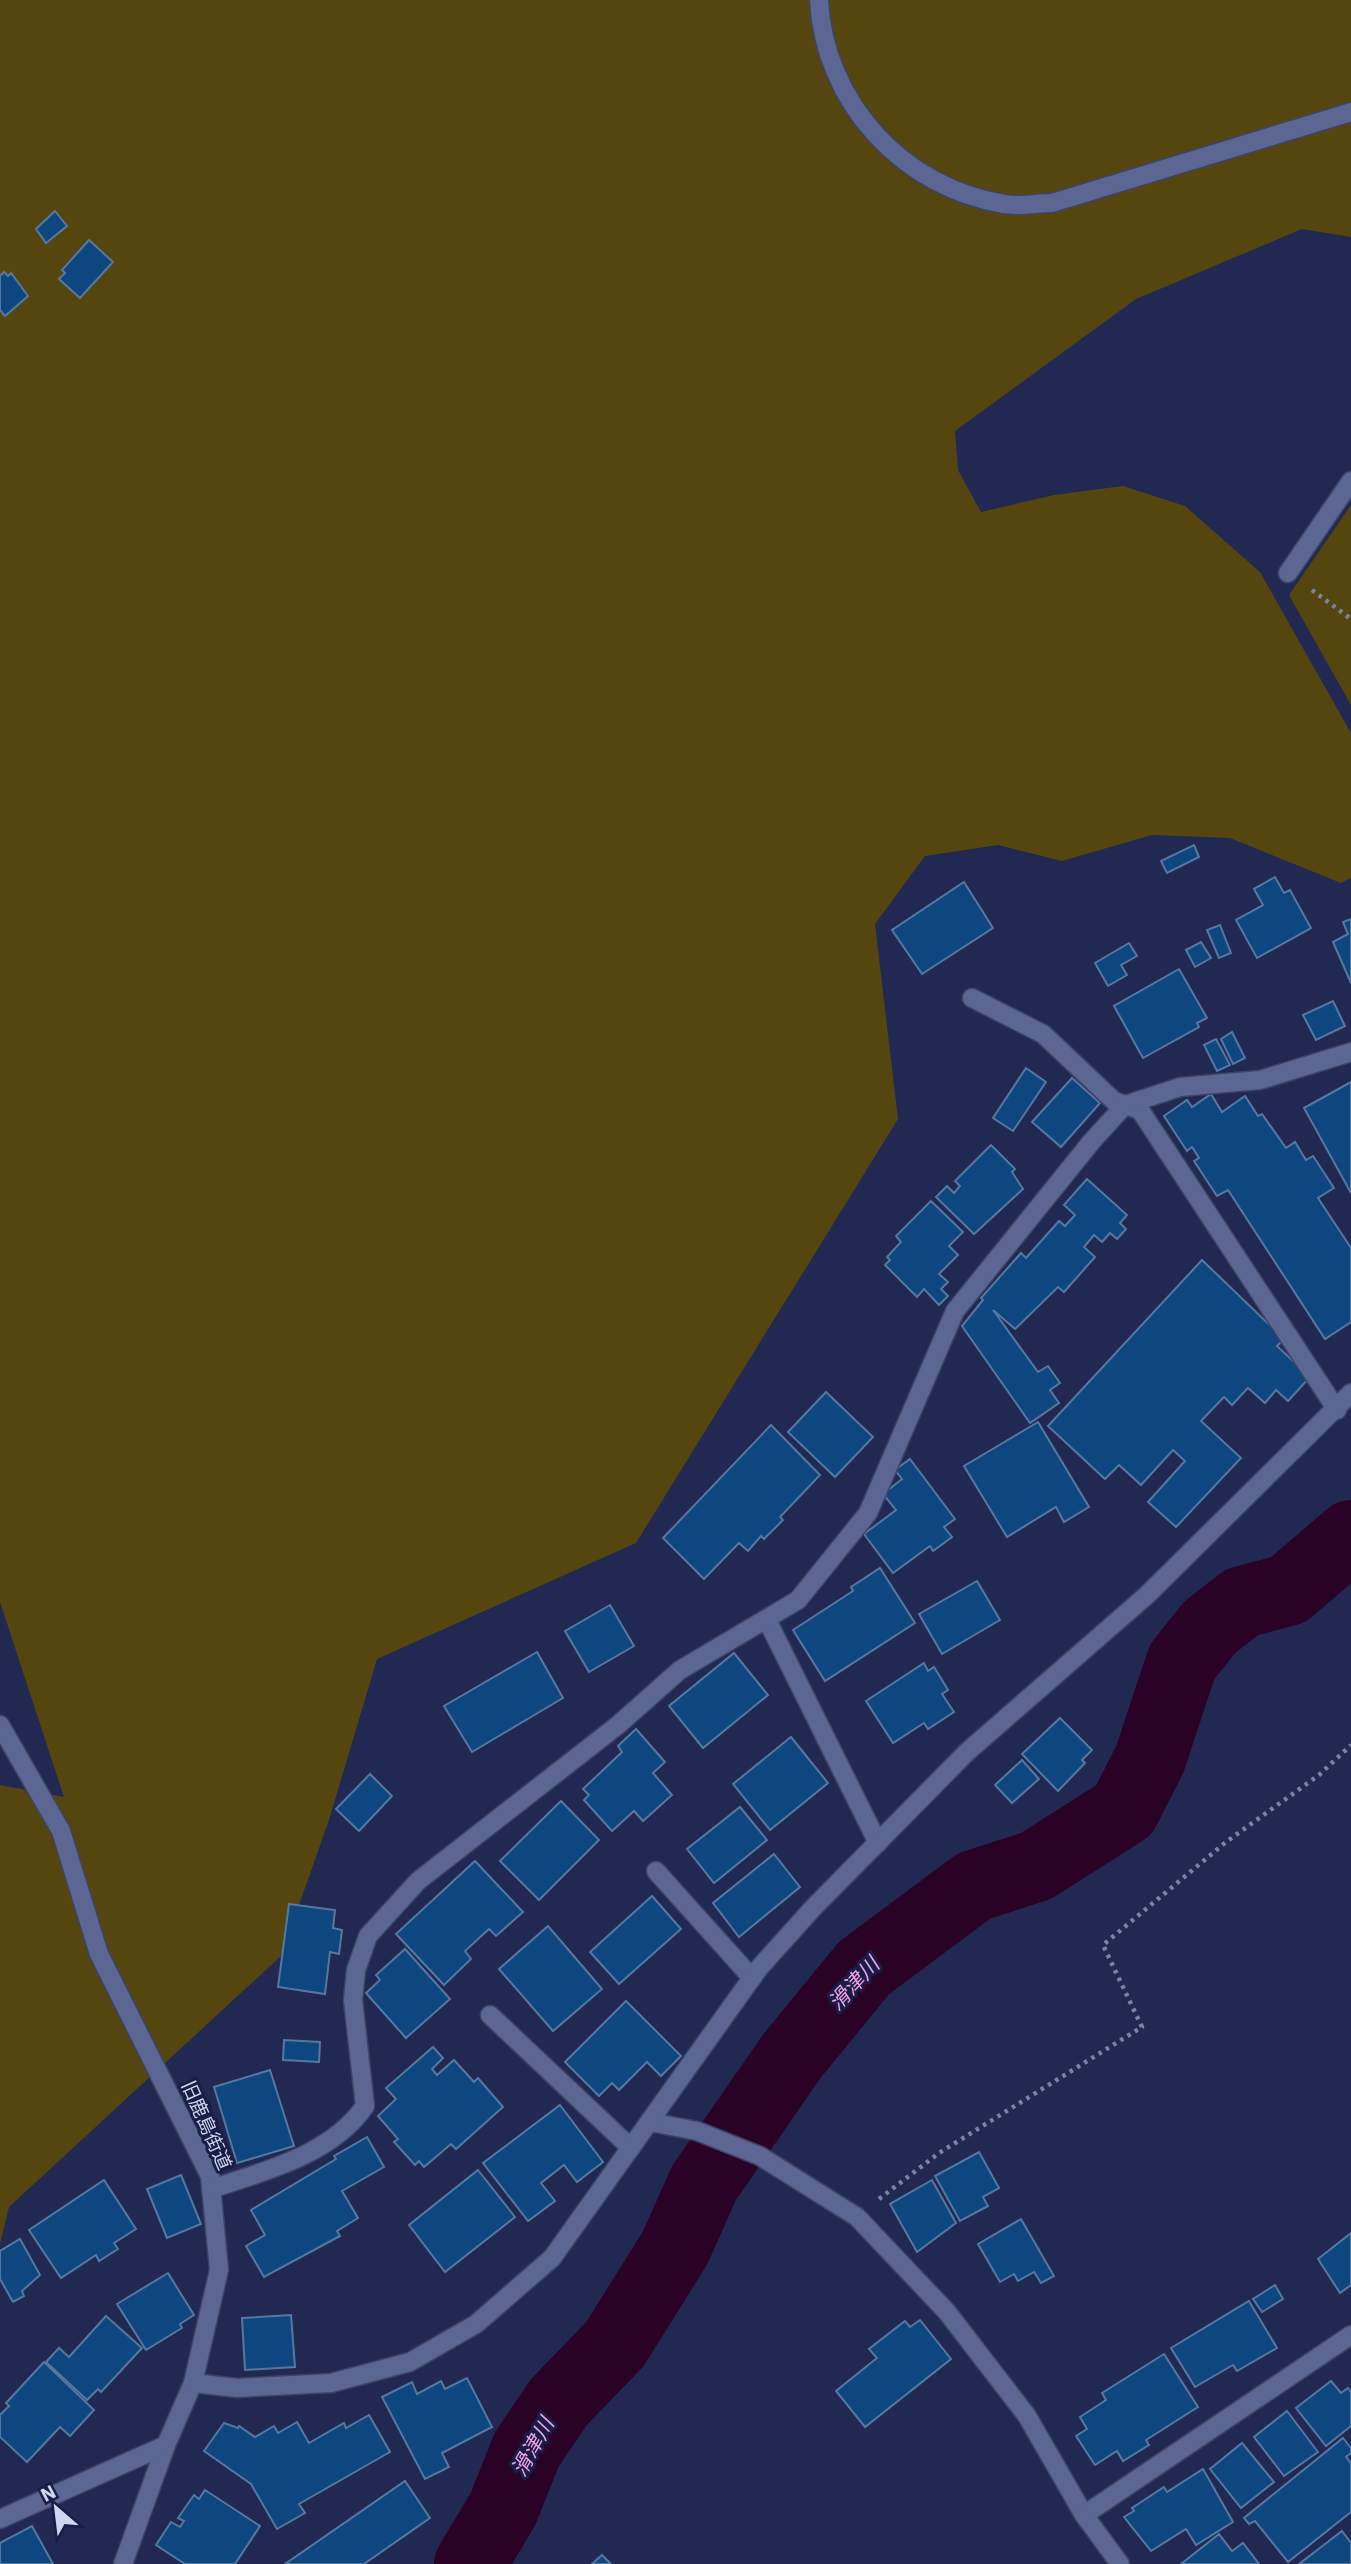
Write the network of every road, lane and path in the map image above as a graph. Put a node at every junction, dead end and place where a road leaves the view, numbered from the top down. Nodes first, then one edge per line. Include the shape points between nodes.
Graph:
1 (819, 0) edge
2 (1351, 113) edge
3 (1351, 481) edge
4 (1288, 573) joint
5 (1351, 619) edge
6 (972, 998) dead end
7 (1351, 1052) edge
8 (1125, 1105) junction
9 (1351, 1393) edge
10 (1337, 1410) junction
11 (767, 1620) junction
12 (0, 1725) edge
13 (1351, 1745) edge
14 (877, 1843) junction
15 (656, 1871) dead end
16 (752, 1979) junction
17 (490, 2015) dead end
18 (649, 2122) junction
19 (631, 2148) junction
20 (211, 2189) junction
21 (857, 2217) junction
22 (1351, 2336) edge
23 (193, 2383) junction
24 (166, 2445) junction
25 (1084, 2515) junction
26 (0, 2519) edge
27 (122, 2564) edge
28 (1120, 2564) edge

1 - 2 street via 828,55 844,92 899,159 937,183 1005,205 1052,203
3 - 4 street
4 - 5 path
6 - 8 street via 1043,1034 1114,1101
7 - 8 street via 1260,1080 1180,1087
8 - 10 street via 1140,1110
8 - 11 street via 955,1311 868,1513 798,1600
9 - 10 street
10 - 14 street via 1147,1595 967,1752
11 - 14 street
11 - 20 street via 680,1670 618,1725 418,1881 368,1936 356,1970 353,2000 365,2106 350,2127 324,2144 280,2166
12 - 20 street, 旧鹿島街道 via 61,1831 99,1954 174,2099 210,2176
13 - 21 path via 1103,1945 1142,2027 939,2153
14 - 16 street
15 - 16 street
16 - 18 street
17 - 19 street
18 - 19 street
18 - 21 street via 697,2131 760,2156
19 - 23 street via 552,2258 476,2324 410,2362 331,2383 237,2388
20 - 23 street, 旧鹿島街道 via 219,2270
21 - 25 street via 947,2312 1027,2416
22 - 25 street
23 - 24 street, 旧鹿島街道
24 - 26 street
24 - 27 street, 旧鹿島街道
25 - 28 street

